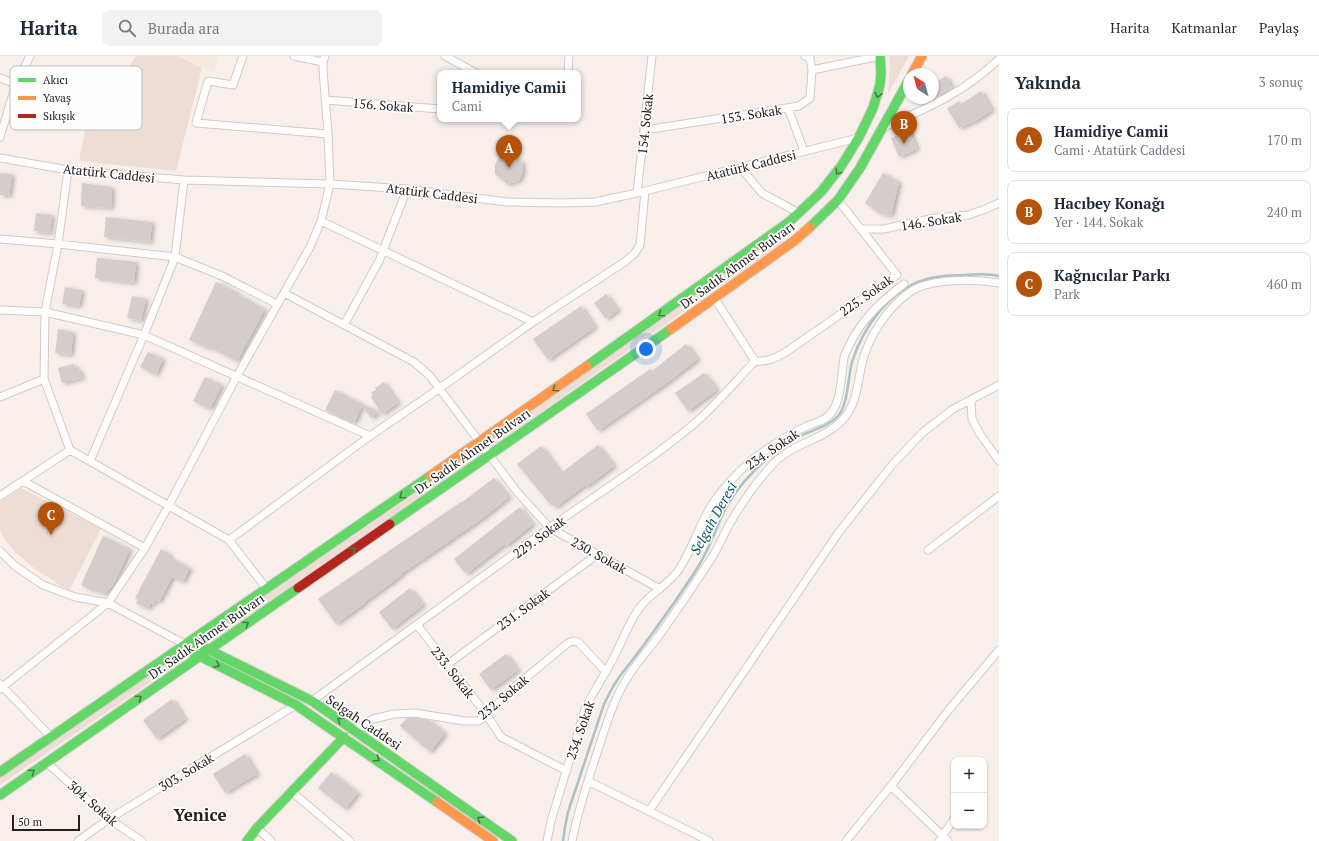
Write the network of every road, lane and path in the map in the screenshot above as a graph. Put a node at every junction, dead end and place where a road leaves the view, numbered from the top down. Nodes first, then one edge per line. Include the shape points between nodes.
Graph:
1 (30, 56) edge
2 (243, 56) edge
3 (294, 56) edge
4 (445, 56) edge
5 (569, 56) edge
6 (652, 56) edge
7 (806, 56) edge
8 (880, 56) edge
9 (922, 56) edge
10 (324, 59) edge
11 (999, 60) edge
12 (25, 66) edge
13 (915, 68) edge
14 (471, 70) edge
15 (568, 70) edge
16 (812, 70) junction
17 (0, 78) edge
18 (10, 82) edge
19 (903, 91) edge
20 (325, 100) junction
21 (10, 104) edge
22 (788, 108) junction
23 (437, 109) edge
24 (882, 128) junction
25 (645, 130) junction
26 (328, 134) junction
27 (0, 137) edge
28 (858, 138) junction
29 (804, 151) junction
30 (0, 158) edge
31 (740, 167) junction
32 (68, 170) junction
33 (184, 180) junction
34 (330, 184) junction
35 (407, 189) junction
36 (641, 192) junction
37 (838, 200) junction
38 (999, 203) edge
39 (799, 213) junction
40 (321, 221) junction
41 (862, 229) junction
42 (0, 239) edge
43 (58, 244) junction
44 (383, 251) junction
45 (175, 258) junction
46 (897, 275) junction
47 (999, 283) edge
48 (904, 284) junction
49 (910, 292) junction
50 (284, 294) junction
51 (714, 299) junction
52 (277, 304) junction
53 (0, 310) edge
54 (45, 312) junction
55 (534, 322) junction
56 (344, 325) junction
57 (144, 334) junction
58 (755, 361) junction
59 (237, 376) junction
60 (44, 379) junction
61 (999, 386) edge
62 (440, 388) junction
63 (0, 397) edge
64 (971, 400) junction
65 (370, 436) junction
66 (480, 442) junction
67 (70, 450) junction
68 (490, 455) junction
69 (90, 461) junction
70 (999, 461) edge
71 (23, 481) junction
72 (0, 496) edge
73 (999, 496) edge
74 (169, 505) junction
75 (550, 528) junction
76 (229, 540) junction
77 (145, 548) junction
78 (928, 550) dead end
79 (0, 551) edge
80 (598, 554) junction
81 (266, 588) junction
82 (660, 589) junction
83 (108, 603) junction
84 (418, 626) junction
85 (187, 644) junction
86 (208, 650) junction
87 (999, 650) edge
88 (199, 656) junction
89 (448, 664) junction
90 (606, 672) junction
91 (1, 687) edge
92 (312, 701) junction
93 (296, 705) junction
94 (486, 714) junction
95 (355, 730) junction
96 (51, 736) junction
97 (344, 737) junction
98 (46, 762) junction
99 (566, 771) junction
100 (0, 772) edge
101 (588, 781) junction
102 (891, 786) junction
103 (292, 792) junction
104 (0, 794) edge
105 (649, 811) junction
106 (109, 819) junction
107 (951, 824) edge
108 (257, 828) junction
109 (943, 839) edge
110 (490, 840) edge
111 (78, 841) edge
112 (142, 841) edge
113 (247, 841) edge
114 (271, 841) edge
115 (350, 841) edge
116 (512, 841) edge
117 (547, 841) edge
118 (572, 841) edge
119 (709, 841) edge
120 (846, 841) edge

1 - 12 street
2 - 26 street via 233,86 208,81 196,123
3 - 10 street
4 - 14 street
5 - 15 street
6 - 25 street, 154. Sokak
7 - 16 street, 153. Sokak via 810,58
8 - 16 street
8 -> 28 main road, Dr. Sadık Ahmet Bulvarı via 881,76 876,102
9 - 13 main road
10 - 20 street
11 - 24 street via 972,83 948,97
16 - 22 street, 153. Sokak via 810,98 799,106
17 - 18 street
19 - 24 main road, Dr. Sadık Ahmet Bulvarı
20 - 23 street, 156. Sokak
20 - 26 street
21 - 27 street
22 - 25 street, 153. Sokak
22 - 29 street
24 - 37 main road, Dr. Sadık Ahmet Bulvarı via 860,168
25 - 36 street, 154. Sokak
26 - 34 street
28 - 29 street, Atatürk Caddesi
28 -> 39 main road, Dr. Sadık Ahmet Bulvarı via 845,162 831,180
29 - 31 street, Atatürk Caddesi
30 - 32 street, Atatürk Caddesi
31 - 36 street, Atatürk Caddesi
31 - 39 street via 762,193
32 - 33 street, Atatürk Caddesi
32 - 43 street
33 - 34 street, Atatürk Caddesi
33 - 45 street
34 - 35 street, Atatürk Caddesi
34 - 40 street
35 - 36 street, Atatürk Caddesi via 507,202 535,203 595,202
35 - 44 street
36 - 55 street, 154. Sokak via 640,245 635,253
37 - 41 street, 225. Sokak
37 - 51 main road, Dr. Sadık Ahmet Bulvarı via 794,241
38 - 41 street, 146. Sokak via 968,215 935,218 884,229
39 -> 66 main road, Dr. Sadık Ahmet Bulvarı via 751,250
40 - 44 street
40 - 50 street
41 - 46 street, 225. Sokak
42 - 43 street
43 - 45 street
43 - 54 street
44 - 55 street
44 - 56 street
45 - 52 street via 222,276
45 - 57 street
46 - 48 street
46 - 58 street, 225. Sokak via 786,352 775,358
47 - 49 street via 946,282 923,286
48 - 49 street
48 - 82 street, 234. Sokak via 872,311 855,335 844,356 837,404 831,413 823,420 805,426 781,441 740,470 709,510 680,569
49 - 101 street via 896,304 875,331 863,362 854,400 845,417 837,426 799,445 774,462 746,498 712,557 672,618 618,693
50 - 52 street
50 - 56 street, 230. Sokak
51 - 58 street
51 - 68 main road, Dr. Sadık Ahmet Bulvarı
52 - 59 street
53 - 54 street
54 - 57 street
54 - 60 street
55 - 62 street, 154. Sokak
56 - 62 street, 230. Sokak via 414,362
57 - 59 street
57 - 69 street
58 - 75 street, 229. Sokak via 694,423 617,483
59 - 65 street
59 - 74 street
60 - 63 street
60 - 67 street
61 - 64 street
62 - 65 street, 154. Sokak
62 - 66 street, 230. Sokak
64 - 70 street via 972,419
64 - 105 street via 953,409 922,433 839,532
65 - 76 street, 154. Sokak
66 - 68 street, 230. Sokak
66 -> 81 main road, Dr. Sadık Ahmet Bulvarı
67 - 69 street
67 - 71 street
68 - 75 street, 230. Sokak via 518,493
86 -> 68 main road, Dr. Sadık Ahmet Bulvarı
69 - 74 street
71 - 72 street
71 - 77 street
73 - 78 street
74 - 76 street
74 - 77 street
75 - 80 street, 230. Sokak
75 - 84 street, 229. Sokak
76 - 81 street
77 - 83 street
79 - 83 street via 15,566 43,585 75,597
80 - 82 street, 230. Sokak
80 - 89 street, 231. Sokak
81 - 85 main road, Dr. Sadık Ahmet Bulvarı
82 - 90 street, 234. Sokak via 640,606
83 - 85 street
83 - 91 street
84 - 89 street, 233. Sokak
84 - 92 street, 229. Sokak
85 - 86 main road, Selgah Caddesi
85 - 88 main road, Selgah Caddesi
85 - 96 main road, Dr. Sadık Ahmet Bulvarı
86 - 88 main road, Dr. Sadık Ahmet Bulvarı
86 - 92 main road, Selgah Caddesi
87 - 102 street via 947,712
88 -> 93 main road, Selgah Caddesi
98 -> 88 main road, Dr. Sadık Ahmet Bulvarı
89 - 94 street, 233. Sokak
90 - 94 street, 232. Sokak via 578,642 573,641 516,685
90 - 99 street, 234. Sokak via 585,709
91 - 96 street
95 -> 92 main road, Selgah Caddesi
93 - 97 main road, Selgah Caddesi
93 - 106 street, 303. Sokak
94 - 95 street, 232. Sokak via 479,721 474,721 394,714 372,719
94 - 99 street, 233. Sokak via 501,737
116 -> 95 main road, Selgah Caddesi
96 - 100 main road, Dr. Sadık Ahmet Bulvarı
97 - 103 main road
97 -> 110 main road, Selgah Caddesi
104 -> 98 main road, Dr. Sadık Ahmet Bulvarı
98 - 106 street, 304. Sokak
99 - 117 street, 234. Sokak
101 - 105 street
101 - 118 street via 577,813
102 - 109 street
102 - 120 street
103 - 108 main road
103 - 115 street
105 - 119 street
106 - 111 street, 303. Sokak
106 - 112 street, 304. Sokak
107 - 109 street
108 - 113 main road
108 - 114 street

